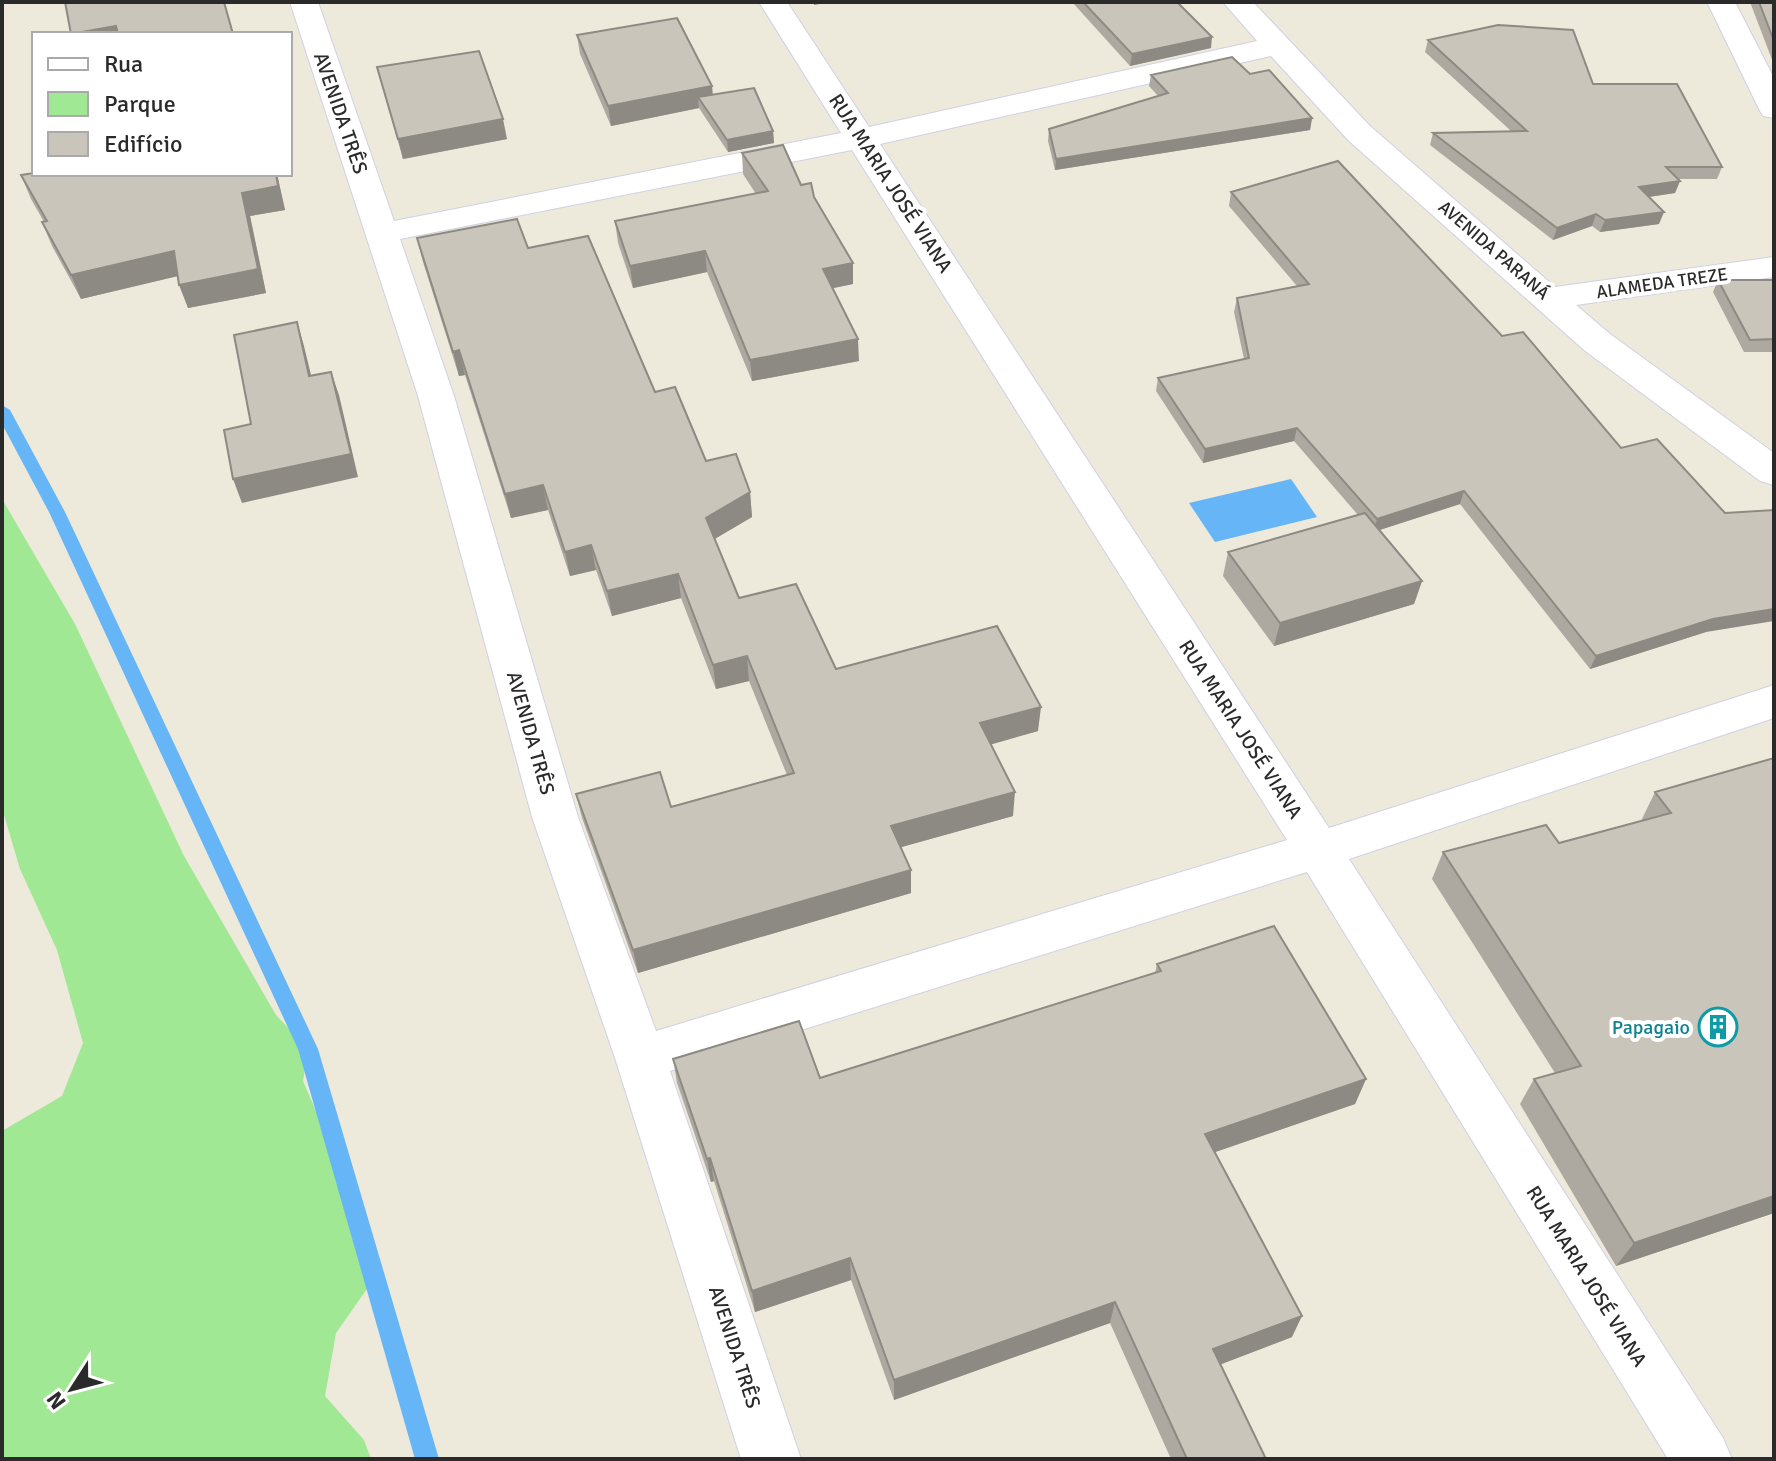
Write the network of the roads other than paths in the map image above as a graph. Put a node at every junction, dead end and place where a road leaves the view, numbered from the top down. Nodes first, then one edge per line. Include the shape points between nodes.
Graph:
1 (304, 2) edge
2 (773, 2) edge
3 (1237, 2) edge
4 (1721, 2) edge
5 (1276, 46) junction
6 (1774, 109) edge
7 (863, 138) junction
8 (382, 233) junction
9 (1774, 267) edge
10 (1551, 298) junction
11 (1774, 472) edge
12 (1774, 701) edge
13 (1318, 850) junction
14 (640, 1058) junction
15 (771, 1459) edge
16 (1702, 1459) edge

1 - 8 street, AVENIDA TRÊS
2 - 7 street, RUA MARIA JOSÉ VIANA
3 - 5 street, AVENIDA PARANÁ
4 - 6 street
5 - 7 street
5 - 10 street, AVENIDA PARANÁ via 1359,133
7 - 8 street
7 - 13 street, RUA MARIA JOSÉ VIANA
8 - 14 street, AVENIDA TRÊS via 436,396 555,817
9 - 10 street, ALAMEDA TREZE
10 - 11 street, AVENIDA PARANÁ via 1597,342
12 - 13 street
13 - 14 street
13 - 16 street, RUA MARIA JOSÉ VIANA
14 - 15 street, AVENIDA TRÊS

